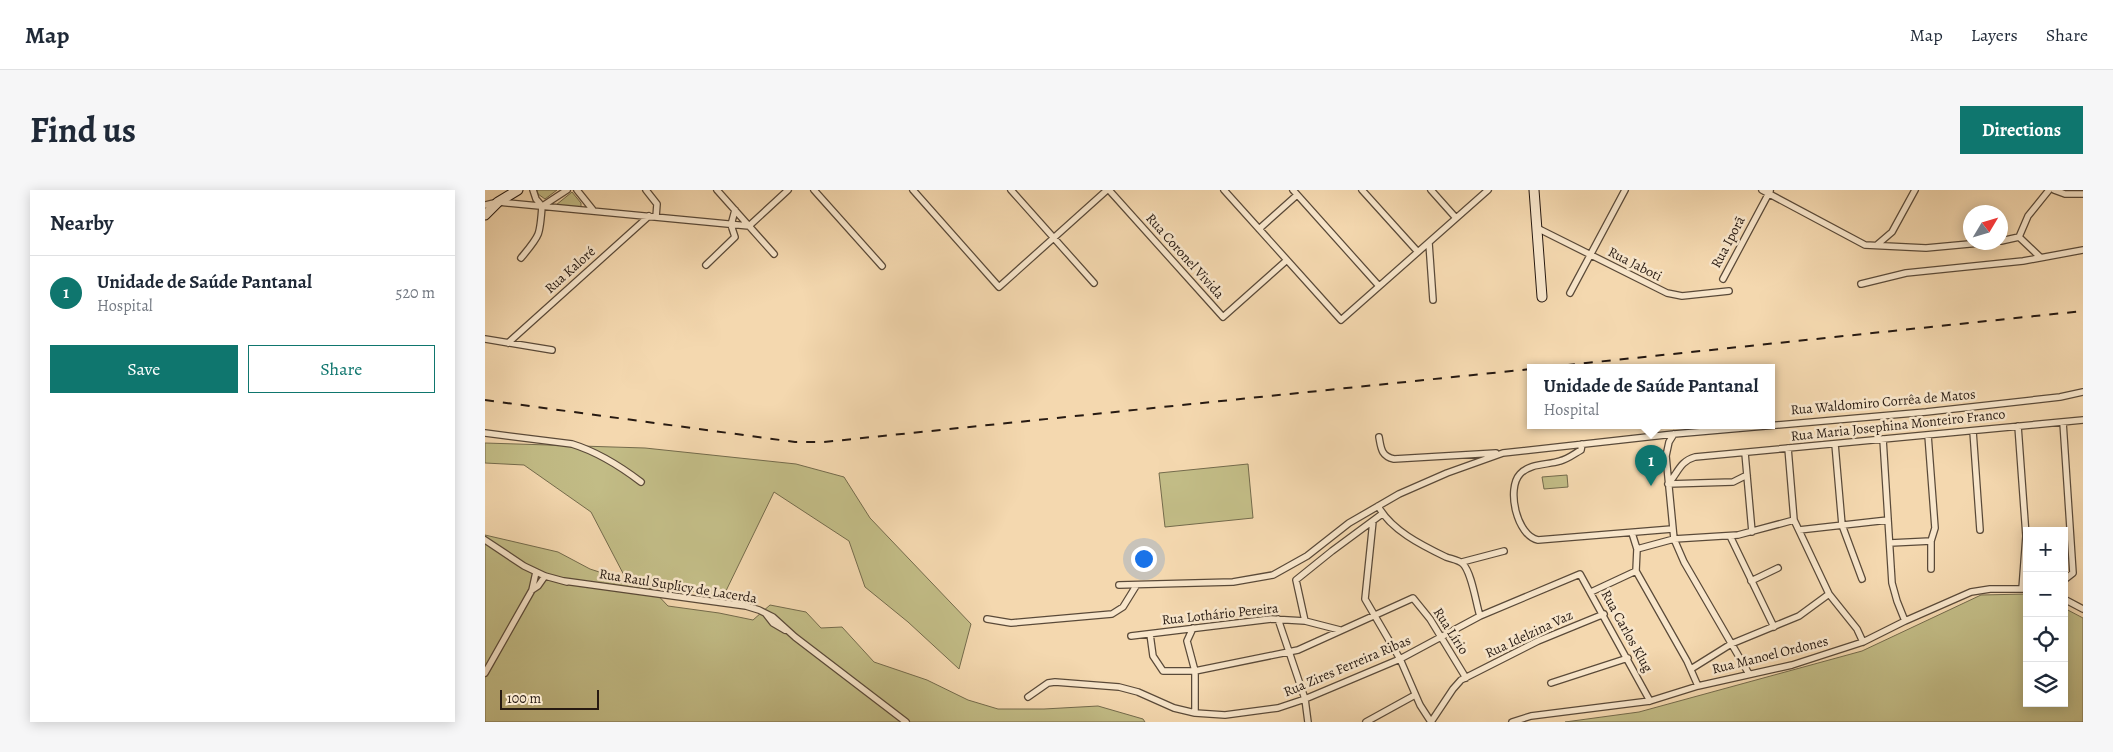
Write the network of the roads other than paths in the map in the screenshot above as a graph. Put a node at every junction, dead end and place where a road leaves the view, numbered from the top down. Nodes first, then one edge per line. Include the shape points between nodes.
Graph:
1 (533, 190) edge
2 (567, 190) edge
3 (577, 190) edge
4 (646, 190) edge
5 (717, 190) edge
6 (788, 190) edge
7 (814, 190) edge
8 (913, 190) edge
9 (1011, 190) edge
10 (1108, 190) edge
11 (1224, 190) edge
12 (1362, 190) edge
13 (1431, 190) edge
14 (1488, 190) edge
15 (1535, 190) edge
16 (1625, 190) edge
17 (1762, 190) edge
18 (1915, 190) edge
19 (2049, 190) edge
20 (515, 191) edge
21 (2058, 191) edge
22 (1295, 192) edge
23 (1769, 192) edge
24 (2083, 194) edge
25 (498, 202) junction
26 (485, 205) edge
27 (542, 206) junction
28 (593, 210) junction
29 (735, 210) junction
30 (485, 215) edge
31 (653, 217) junction
32 (1457, 218) junction
33 (731, 225) junction
34 (749, 226) junction
35 (1537, 228) junction
36 (1259, 229) junction
37 (2019, 237) junction
38 (1054, 238) junction
39 (2008, 239) edge
40 (1429, 243) junction
41 (1877, 245) junction
42 (1963, 246) edge
43 (2083, 250) edge
44 (1418, 252) junction
45 (774, 254) dead end
46 (1590, 255) junction
47 (2040, 257) junction
48 (521, 258) dead end
49 (1287, 260) junction
50 (706, 265) dead end
51 (882, 266) dead end
52 (1723, 279) dead end
53 (1094, 283) dead end
54 (1861, 284) dead end
55 (1379, 286) junction
56 (1729, 291) dead end
57 (1570, 293) dead end
58 (1542, 297) dead end
59 (1433, 300) dead end
60 (485, 339) edge
61 (508, 343) junction
62 (552, 350) dead end
63 (2083, 392) edge
64 (2083, 420) edge
65 (2063, 422) junction
66 (1775, 425) edge
67 (2018, 426) junction
68 (1731, 429) edge
69 (1973, 431) junction
70 (485, 433) edge
71 (1674, 434) junction
72 (1928, 435) junction
73 (1379, 437) dead end
74 (1883, 439) junction
75 (1582, 444) junction
76 (1835, 444) junction
77 (1788, 448) junction
78 (1503, 453) junction
79 (1745, 453) junction
80 (1747, 475) junction
81 (641, 482) dead end
82 (1669, 484) junction
83 (1378, 506) junction
84 (1382, 514) junction
85 (1794, 520) junction
86 (1888, 520) junction
87 (1373, 521) junction
88 (1842, 525) junction
89 (1673, 529) junction
90 (1799, 530) junction
91 (1979, 530) dead end
92 (1752, 532) junction
93 (1632, 533) junction
94 (1730, 536) junction
95 (1674, 539) junction
96 (485, 540) edge
97 (1931, 541) junction
98 (1890, 543) junction
99 (1637, 549) junction
100 (1504, 551) dead end
101 (1462, 562) junction
102 (1778, 568) dead end
103 (1931, 569) dead end
104 (1635, 571) junction
105 (536, 572) junction
106 (2025, 572) edge
107 (1580, 574) joint
108 (545, 576) junction
109 (2068, 577) edge
110 (1862, 579) dead end
111 (1751, 581) junction
112 (1119, 586) dead end
113 (1137, 586) junction
114 (2023, 589) edge
115 (532, 590) junction
116 (1591, 592) junction
117 (1829, 594) junction
118 (2068, 601) edge
119 (2083, 609) edge
120 (1603, 614) junction
121 (1373, 616) junction
122 (1480, 616) junction
123 (987, 618) dead end
124 (1278, 619) junction
125 (1305, 621) junction
126 (1905, 621) junction
127 (1774, 627) junction
128 (1193, 628) junction
129 (1340, 630) junction
130 (1150, 634) junction
131 (1131, 636) dead end
132 (1441, 637) junction
133 (1863, 642) junction
134 (1731, 644) junction
135 (1288, 653) junction
136 (1628, 658) junction
137 (1400, 659) junction
138 (1691, 669) junction
139 (1195, 671) junction
140 (485, 672) edge
141 (1749, 674) junction
142 (1466, 678) junction
143 (1551, 683) dead end
144 (1698, 686) junction
145 (1415, 695) junction
146 (1028, 697) dead end
147 (1305, 699) junction
148 (1650, 701) junction
149 (1195, 713) junction
150 (906, 722) edge
151 (1308, 722) edge
152 (1366, 722) edge
153 (1431, 722) edge
154 (1512, 722) edge

1 - 27 street
2 - 27 street
3 - 28 street
4 - 31 street via 657,204
5 - 29 street
6 - 34 street
7 - 51 street
8 - 38 street via 999,286
9 - 38 street
10 - 38 street
10 - 49 street, Rua Coronel Vivida via 1223,317
11 - 36 street
12 - 44 street
13 - 32 street
14 - 32 street
15 - 35 street
16 - 46 street
17 - 23 street
18 - 41 street via 1892,232
19 - 37 street via 2028,216
20 - 25 street
21 - 24 street
22 - 36 street
22 - 55 street
23 - 41 street via 1861,243
23 - 52 street, Rua Iporã
25 - 26 street
25 - 27 street
25 - 30 street
27 - 28 street
27 - 48 street via 539,235
28 - 31 street
29 - 33 street
29 - 34 street
31 - 33 street
31 - 61 street, Rua Kaloré
32 - 40 street
33 - 34 street
33 - 50 street via 735,234 733,241
34 - 45 street
35 - 46 street, Rua Jaboti
35 - 58 street
36 - 49 street
37 - 39 street
37 - 47 street
38 - 53 street
40 - 44 street
40 - 59 street
41 - 42 street
43 - 47 street
44 - 55 street
46 - 56 street, Rua Jaboti via 1667,293 1682,296
46 - 57 street
47 - 54 street via 2023,262 1906,273
49 - 55 street via 1341,320
60 - 61 street
61 - 62 street
63 - 66 street, Rua Waldomiro Corrêa de Matos via 1926,412
64 - 65 street, Rua Maria Josephina Monteiro Franco
65 - 67 street, Rua Maria Josephina Monteiro Franco
65 - 109 street via 2073,573
67 - 69 street, Rua Maria Josephina Monteiro Franco
67 - 106 street
68 - 71 street, Rua Waldomiro Corrêa de Matos
69 - 72 street, Rua Maria Josephina Monteiro Franco
69 - 91 street
70 - 81 street via 572,444 619,465
71 - 75 street, Rua Waldomiro Corrêa de Matos
71 - 82 street via 1667,448
72 - 74 street, Rua Maria Josephina Monteiro Franco
72 - 97 street via 1935,528
73 - 78 street via 1383,453 1395,459
74 - 76 street, Rua Maria Josephina Monteiro Franco
74 - 86 street
75 - 78 street, Rua Waldomiro Corrêa de Matos
75 - 93 street via 1581,450 1566,459 1531,467 1520,474 1514,495 1522,526 1529,536 1538,540
76 - 77 street, Rua Maria Josephina Monteiro Franco
76 - 88 street
77 - 79 street, Rua Maria Josephina Monteiro Franco
77 - 85 street
78 - 83 street, Rua Waldomiro Corrêa de Matos via 1433,479
79 - 80 street
79 - 82 street, Rua Maria Josephina Monteiro Franco via 1689,459 1682,463
80 - 82 street via 1733,482
80 - 92 street
82 - 89 street
83 - 84 street
83 - 113 street, Rua Waldomiro Corrêa de Matos via 1349,523 1307,556 1273,575 1233,582
84 - 87 street
84 - 101 street via 1398,529 1445,557
85 - 90 street
85 - 92 street
86 - 88 street
86 - 98 street
87 - 121 street via 1365,594
87 - 125 street via 1296,580
88 - 90 street
88 - 110 street
89 - 93 street
89 - 95 street
90 - 117 street
92 - 94 street
93 - 99 street
94 - 95 street
94 - 111 street
95 - 99 street
95 - 134 street
96 - 105 street, Rua Raul Suplicy de Lacerda
97 - 98 street
97 - 103 street
98 - 126 street via 1894,591
99 - 104 street
100 - 101 street
101 - 122 street
102 - 111 street
104 - 116 street
104 - 138 street
105 - 108 street, Rua Raul Suplicy de Lacerda
105 - 115 street
107 - 116 street, Rua Carlos Klug
107 - 122 street, Rua Zires Ferreira Ribas
108 - 115 street
108 - 150 street, Rua Raul Suplicy de Lacerda via 745,606 766,613 773,623 787,630
111 - 127 street
112 - 113 street, Rua Waldomiro Corrêa de Matos
113 - 123 street via 1123,607 1112,614 1011,623
114 - 126 street, Rua Manoel Ordones via 1971,592
115 - 140 street
116 - 120 street, Rua Carlos Klug
117 - 127 street via 1799,616
117 - 133 street via 1857,629
118 - 119 street
120 - 136 street, Rua Carlos Klug
120 - 142 street, Rua Idelzina Vaz via 1538,641
121 - 129 street
121 - 132 street, Rua Lírio via 1413,598
121 - 137 street
122 - 132 street, Rua Zires Ferreira Ribas
124 - 125 street, Rua Lothário Pereira
124 - 128 street, Rua Lothário Pereira
124 - 135 street
125 - 129 street, Rua Lothário Pereira
126 - 133 street, Rua Manoel Ordones
127 - 134 street
128 - 130 street, Rua Lothário Pereira
128 - 139 street via 1187,641
129 - 135 street
130 - 131 street, Rua Lothário Pereira
130 - 139 street via 1153,656 1163,671
132 - 137 street, Rua Zires Ferreira Ribas
132 - 142 street, Rua Lírio
133 - 141 street, Rua Manoel Ordones
134 - 138 street
134 - 141 street
135 - 139 street
135 - 147 street
136 - 143 street
136 - 148 street, Rua Carlos Klug
137 - 145 street
137 - 147 street, Rua Zires Ferreira Ribas
138 - 144 street
139 - 149 street
141 - 144 street, Rua Manoel Ordones
142 - 153 street, Rua Idelzina Vaz via 1453,689
144 - 148 street, Rua Manoel Ordones
145 - 152 street
145 - 153 street
146 - 149 street, Rua Zires Ferreira Ribas via 1048,683 1111,685
147 - 149 street, Rua Zires Ferreira Ribas via 1278,708 1243,713
147 - 151 street
148 - 154 street, Rua Manoel Ordones via 1531,716

